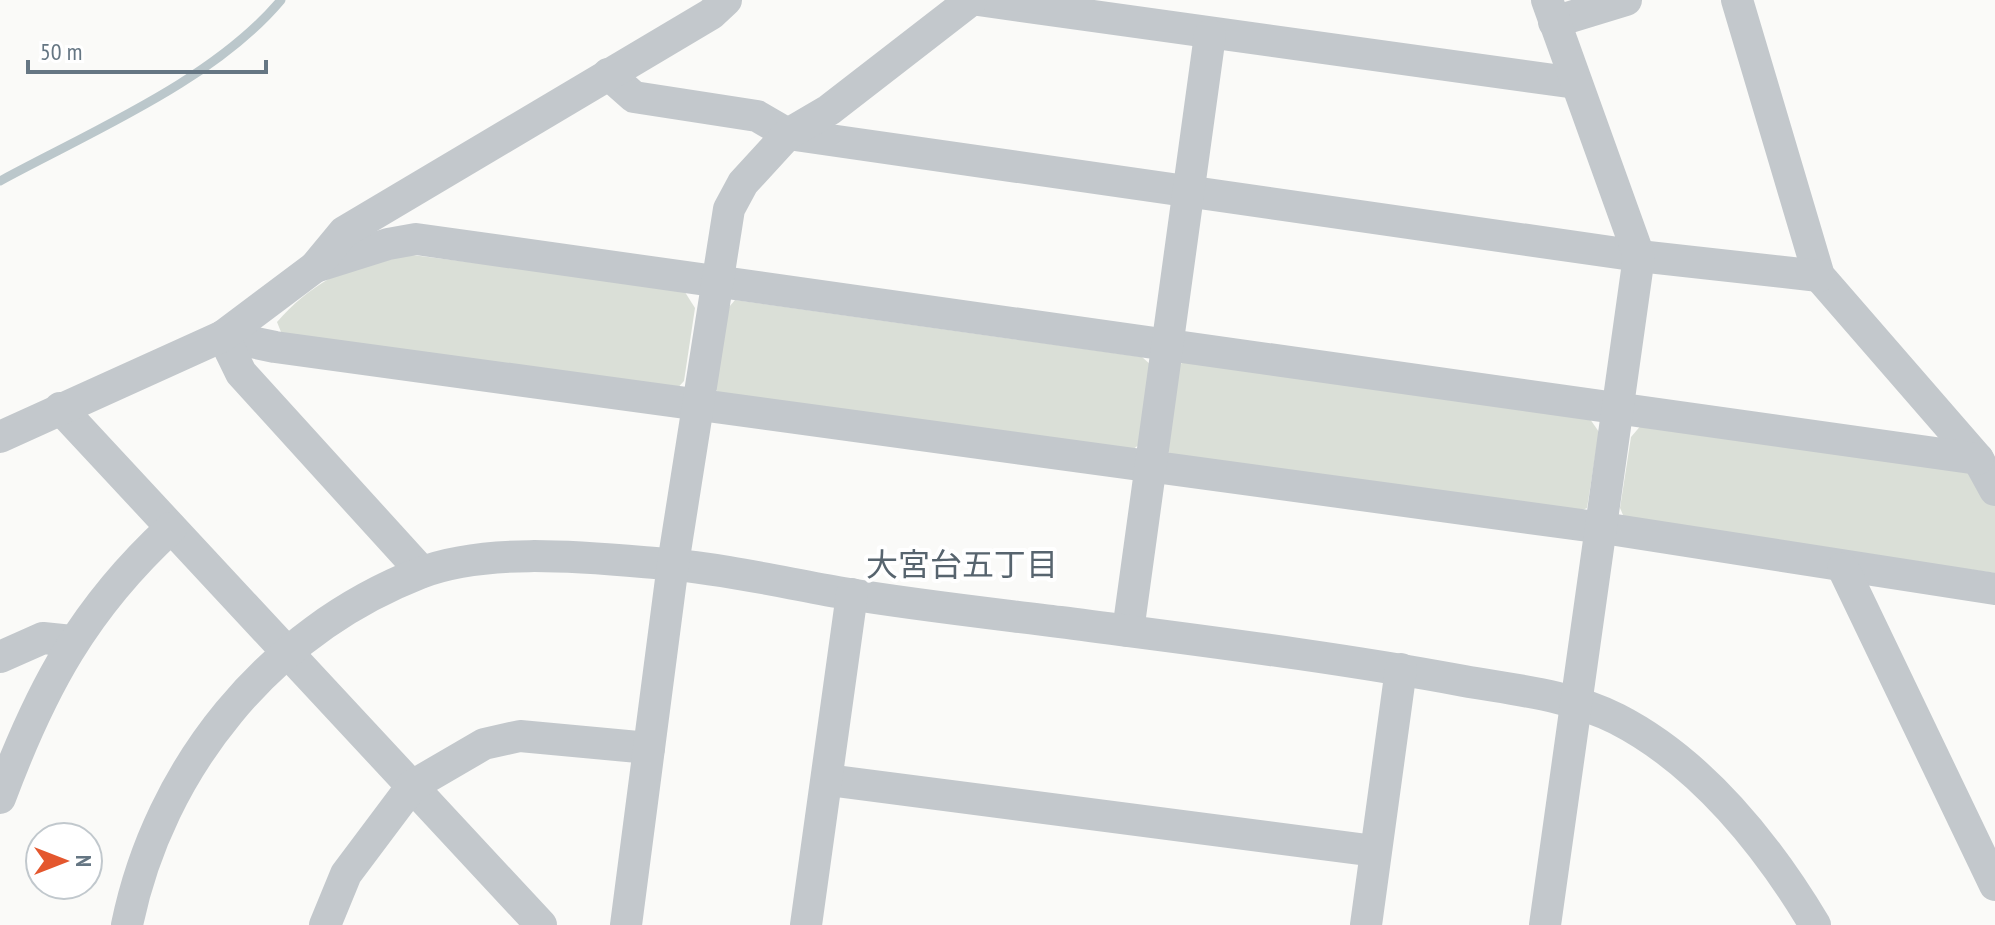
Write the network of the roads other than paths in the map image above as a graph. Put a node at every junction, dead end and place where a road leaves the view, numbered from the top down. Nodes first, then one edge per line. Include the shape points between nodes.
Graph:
1 (726, 0) edge
2 (971, 0) edge
3 (978, 0) edge
4 (1626, 0) edge
5 (1737, 0) edge
6 (1550, 11) edge
7 (1210, 35) junction
8 (608, 74) junction
9 (1576, 83) junction
10 (788, 134) junction
11 (1187, 191) junction
12 (1639, 256) junction
13 (315, 267) junction
14 (1819, 276) junction
15 (716, 283) junction
16 (223, 336) junction
17 (1169, 345) junction
18 (699, 405) junction
19 (60, 408) junction
20 (1619, 408) junction
21 (0, 437) edge
22 (1978, 459) junction
23 (1151, 468) junction
24 (1995, 490) edge
25 (171, 528) junction
26 (1603, 528) junction
27 (673, 564) junction
28 (1843, 568) junction
29 (422, 572) junction
30 (1995, 589) edge
31 (852, 594) junction
32 (1128, 631) junction
33 (72, 641) junction
34 (286, 651) junction
35 (0, 657) edge
36 (1401, 669) junction
37 (1574, 701) junction
38 (649, 748) junction
39 (828, 780) junction
40 (412, 786) junction
41 (0, 798) edge
42 (1375, 851) junction
43 (1995, 885) edge
44 (1548, 924) edge
45 (127, 925) edge
46 (325, 925) edge
47 (541, 925) edge
48 (626, 925) edge
49 (806, 925) edge
50 (1366, 925) edge
51 (1815, 925) edge

1 - 8 street
2 - 10 street via 829,110
3 - 7 street
4 - 6 street
5 - 14 street
6 - 9 street
7 - 9 street
7 - 11 street
8 - 10 street via 634,97 757,116
8 - 13 street via 344,232
9 - 12 street
10 - 11 street
10 - 15 street via 743,183 729,209
11 - 12 street
11 - 17 street
12 - 14 street
12 - 20 street
13 - 15 street via 416,239
13 - 16 street
14 - 22 street
15 - 17 street
15 - 18 street
16 - 18 street
16 - 19 street
16 - 29 street via 241,373
17 - 20 street
17 - 23 street
18 - 23 street
18 - 27 street
19 - 21 street
19 - 25 street
20 - 22 street
20 - 26 street
22 - 24 street
23 - 26 street
23 - 32 street
25 - 33 street via 111,589
25 - 34 street
26 - 28 street
26 - 37 street
27 - 29 street via 530,558 478,560
27 - 31 street
27 - 38 street
28 - 30 street
28 - 43 street
29 - 34 street
31 - 32 street
31 - 39 street
32 - 36 street
33 - 35 street via 43,638
33 - 41 street via 22,738
34 - 40 street
34 - 45 street via 198,751 165,809
36 - 37 street
36 - 42 street
37 - 44 street
37 - 51 street via 1620,721 1706,786 1773,862
38 - 40 street via 520,736 484,744
38 - 48 street
39 - 42 street
39 - 49 street
40 - 46 street via 346,874
40 - 47 street
42 - 50 street

